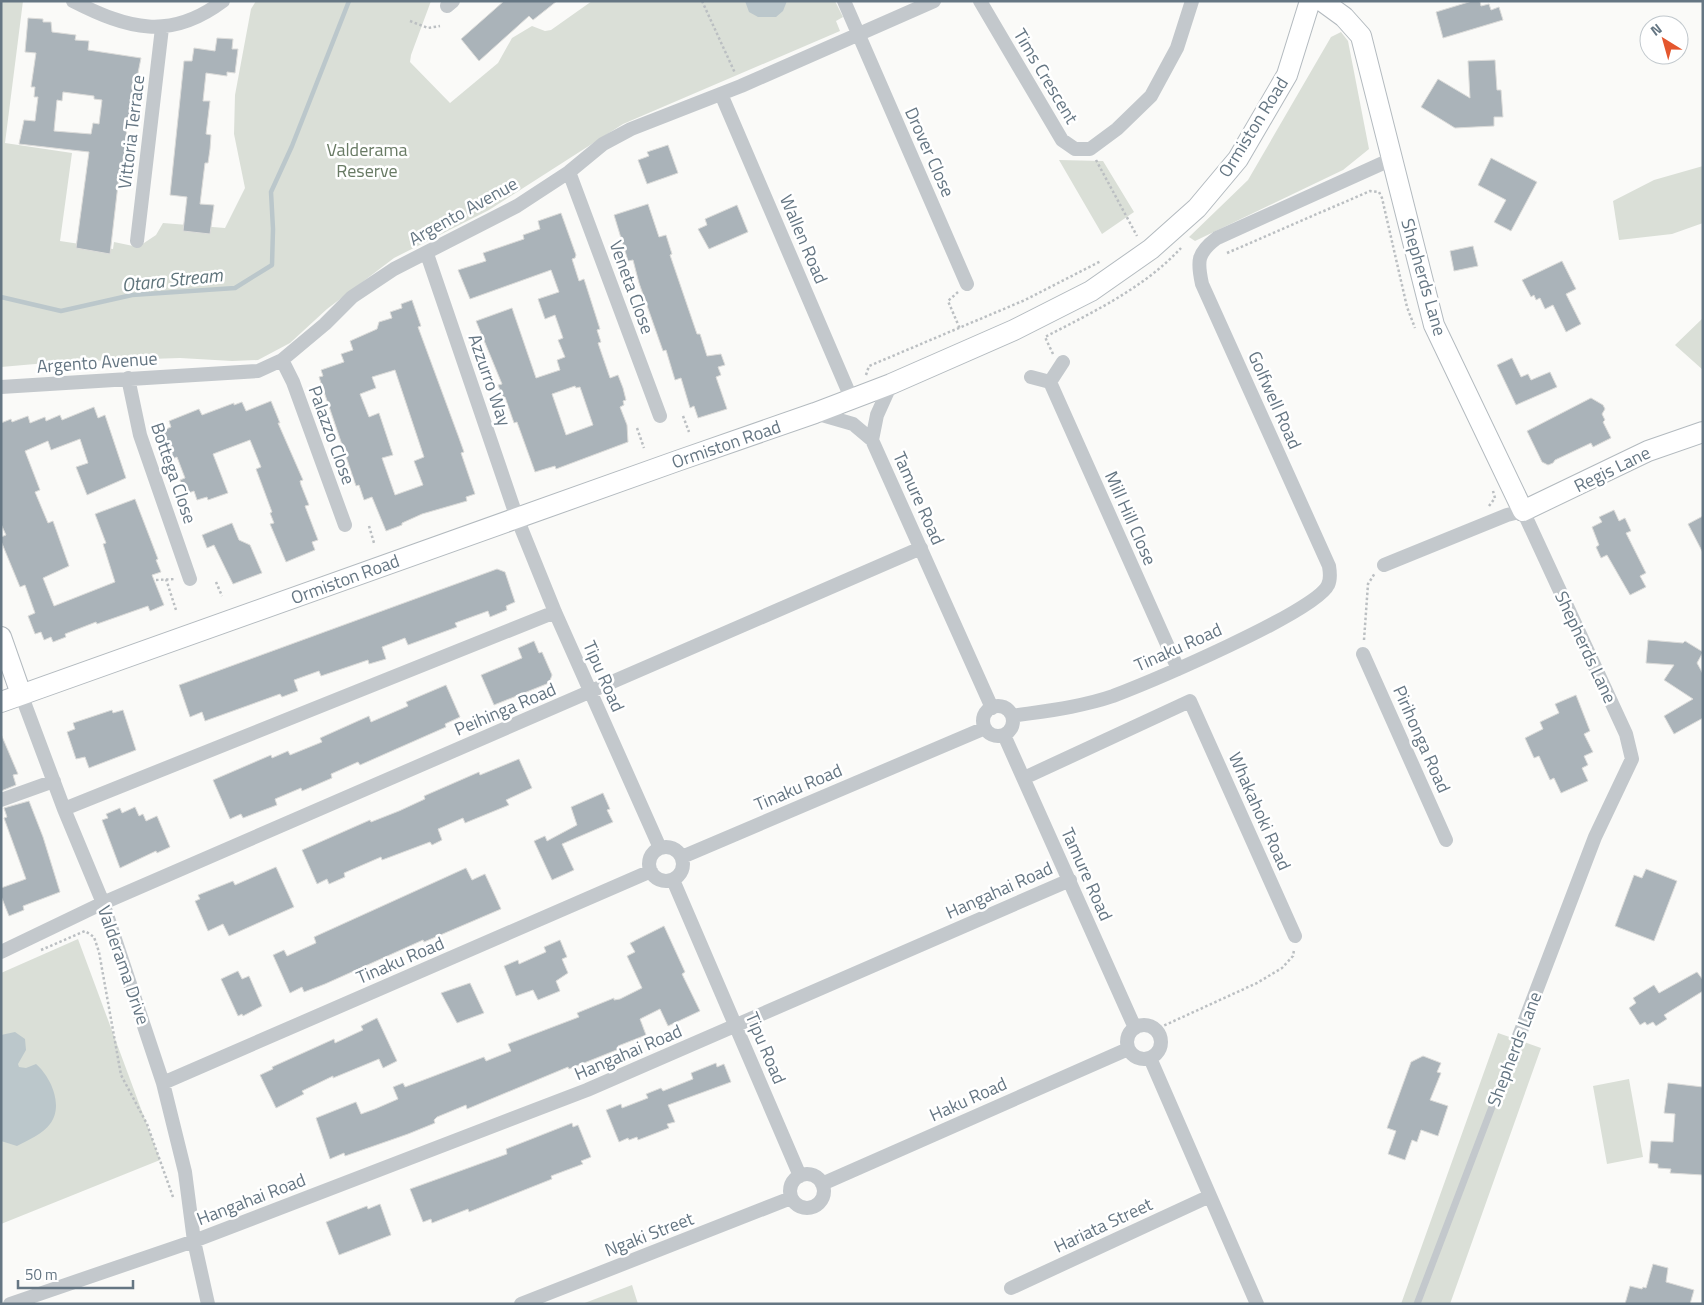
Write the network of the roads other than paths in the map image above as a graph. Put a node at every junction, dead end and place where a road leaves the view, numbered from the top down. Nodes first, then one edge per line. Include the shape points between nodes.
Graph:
1 (73, 1) edge
2 (223, 1) edge
3 (844, 1) edge
4 (934, 1) edge
5 (980, 1) edge
6 (1192, 1) edge
7 (1310, 1) edge
8 (1322, 1) edge
9 (162, 28) junction
10 (858, 35) junction
11 (721, 94) junction
12 (1392, 159) junction
13 (570, 172) junction
14 (137, 241) dead end
15 (427, 254) junction
16 (967, 284) road end
17 (282, 360) junction
18 (1063, 362) dead end
19 (128, 378) junction
20 (1031, 378) dead end
21 (1050, 382) junction
22 (891, 384) junction
23 (1, 387) edge
24 (852, 400) junction
25 (816, 414) junction
26 (660, 416) dead end
27 (1703, 432) edge
28 (872, 440) junction
29 (1523, 511) junction
30 (517, 518) junction
31 (345, 525) dead end
32 (921, 548) junction
33 (1384, 565) road end
34 (1329, 566) joint
35 (190, 579) road end
36 (555, 612) junction
37 (1, 637) edge
38 (1363, 654) road end
39 (1178, 669) junction
40 (591, 692) junction
41 (21, 694) junction
42 (1, 702) edge
43 (992, 708) junction
44 (1012, 716) junction
45 (985, 728) junction
46 (1004, 735) junction
47 (1024, 778) junction
48 (54, 781) junction
49 (1, 800) edge
50 (64, 809) junction
51 (1446, 840) dead end
52 (660, 848) junction
53 (682, 857) junction
54 (651, 871) junction
55 (673, 880) junction
56 (1070, 880) junction
57 (103, 903) junction
58 (1295, 936) road end
59 (1, 952) edge
60 (736, 1026) junction
61 (1135, 1028) junction
62 (1519, 1036) joint
63 (1128, 1049) junction
64 (1150, 1058) junction
65 (164, 1082) junction
66 (800, 1176) junction
67 (822, 1184) junction
68 (1210, 1196) junction
69 (791, 1198) junction
70 (194, 1241) junction
71 (1012, 1288) dead end
72 (10, 1304) edge
73 (208, 1304) edge
74 (521, 1304) edge
75 (1257, 1304) edge
76 (1417, 1304) edge

1 - 9 street via 126,23
2 - 9 street via 206,14
3 - 10 street, Drover Close
4 - 10 street, Argento Avenue
5 - 6 street, Tims Crescent via 1062,140 1075,149 1090,149 1117,129 1151,96 1177,48
7 - 22 main road, Ormiston Road via 1287,75 1238,159 1197,208 1151,249 1091,291 1014,330
8 - 12 main road, Shepherds Lane via 1344,17 1361,36
9 - 14 street, Vittoria Terrace
10 - 11 street, Argento Avenue
10 - 16 street, Drover Close
11 - 13 street, Argento Avenue via 631,129 603,144
11 - 24 street, Wallen Road
12 - 29 main road, Shepherds Lane via 1434,325
12 - 34 street, Golfwell Road via 1217,238 1204,248 1199,268 1202,284
13 - 15 street, Argento Avenue via 517,206
13 - 26 street, Veneta Close
15 - 17 street, Argento Avenue via 394,269 352,297
15 - 30 street, Azzurro Way
17 - 19 street, Argento Avenue via 258,370 238,373
17 - 31 street, Palazzo Close
18 - 21 street
19 - 23 street, Argento Avenue
19 - 35 street, Bottega Close via 140,435
20 - 21 street
21 - 39 street, Mill Hill Close
22 - 24 main road, Ormiston Road
22 - 28 street, Tamure Road
24 - 25 main road, Ormiston Road
25 - 28 street, Tamure Road via 853,424
25 - 30 main road, Ormiston Road
27 - 29 main road, Regis Lane via 1648,451
28 - 32 street, Tamure Road
29 - 33 street
29 - 62 street, Shepherds Lane via 1626,734 1632,759 1596,837
30 - 36 street, Tipu Road
30 - 41 main road, Ormiston Road
32 - 40 street, Peihinga Road
32 - 43 street, Tamure Road
34 - 39 street, Tinaku Road via 1328,586 1308,605
36 - 40 street, Tipu Road
36 - 50 street
37 - 41 main road, Valderama Drive
38 - 51 street, Pirihonga Road
39 - 44 street, Tinaku Road via 1112,696
40 - 52 street, Tipu Road
40 - 57 street, Peihinga Road
41 - 42 main road, Ormiston Road
41 - 48 street, Valderama Drive
43 - 44 street via 1006,709
43 - 45 street via 984,719
44 - 46 street via 1011,729
45 - 46 street via 995,736
45 - 53 street, Tinaku Road
46 - 47 street, Tamure Road
47 - 56 street, Tamure Road
47 - 58 street, Whakahoki Road via 1190,701
48 - 49 street
48 - 50 street, Valderama Drive
50 - 57 street, Valderama Drive
52 - 53 street via 670,848
52 - 54 street via 650,860
53 - 55 street via 683,867
54 - 55 street via 663,881
54 - 65 street, Tinaku Road
55 - 60 street, Tipu Road
56 - 60 street, Hangahai Road
56 - 61 street, Tamure Road
57 - 59 street, Peihinga Road
57 - 65 street, Valderama Drive
60 - 66 street, Tipu Road
60 - 70 street, Hangahai Road via 587,1090
61 - 63 street via 1127,1040
61 - 64 street via 1148,1026 1156,1031 1160,1039 1159,1048
62 - 76 lane, Shepherds Lane
63 - 64 street via 1137,1058
63 - 67 street, Haku Road
64 - 68 street
65 - 70 street, Valderama Drive via 185,1172
66 - 67 street via 815,1177
66 - 69 street via 790,1188
67 - 69 street via 823,1195 814,1207 803,1208
68 - 71 street, Hariata Street
68 - 75 street
69 - 74 street, Ngaki Street
70 - 72 street, Hangahai Road
70 - 73 street, Valderama Drive

